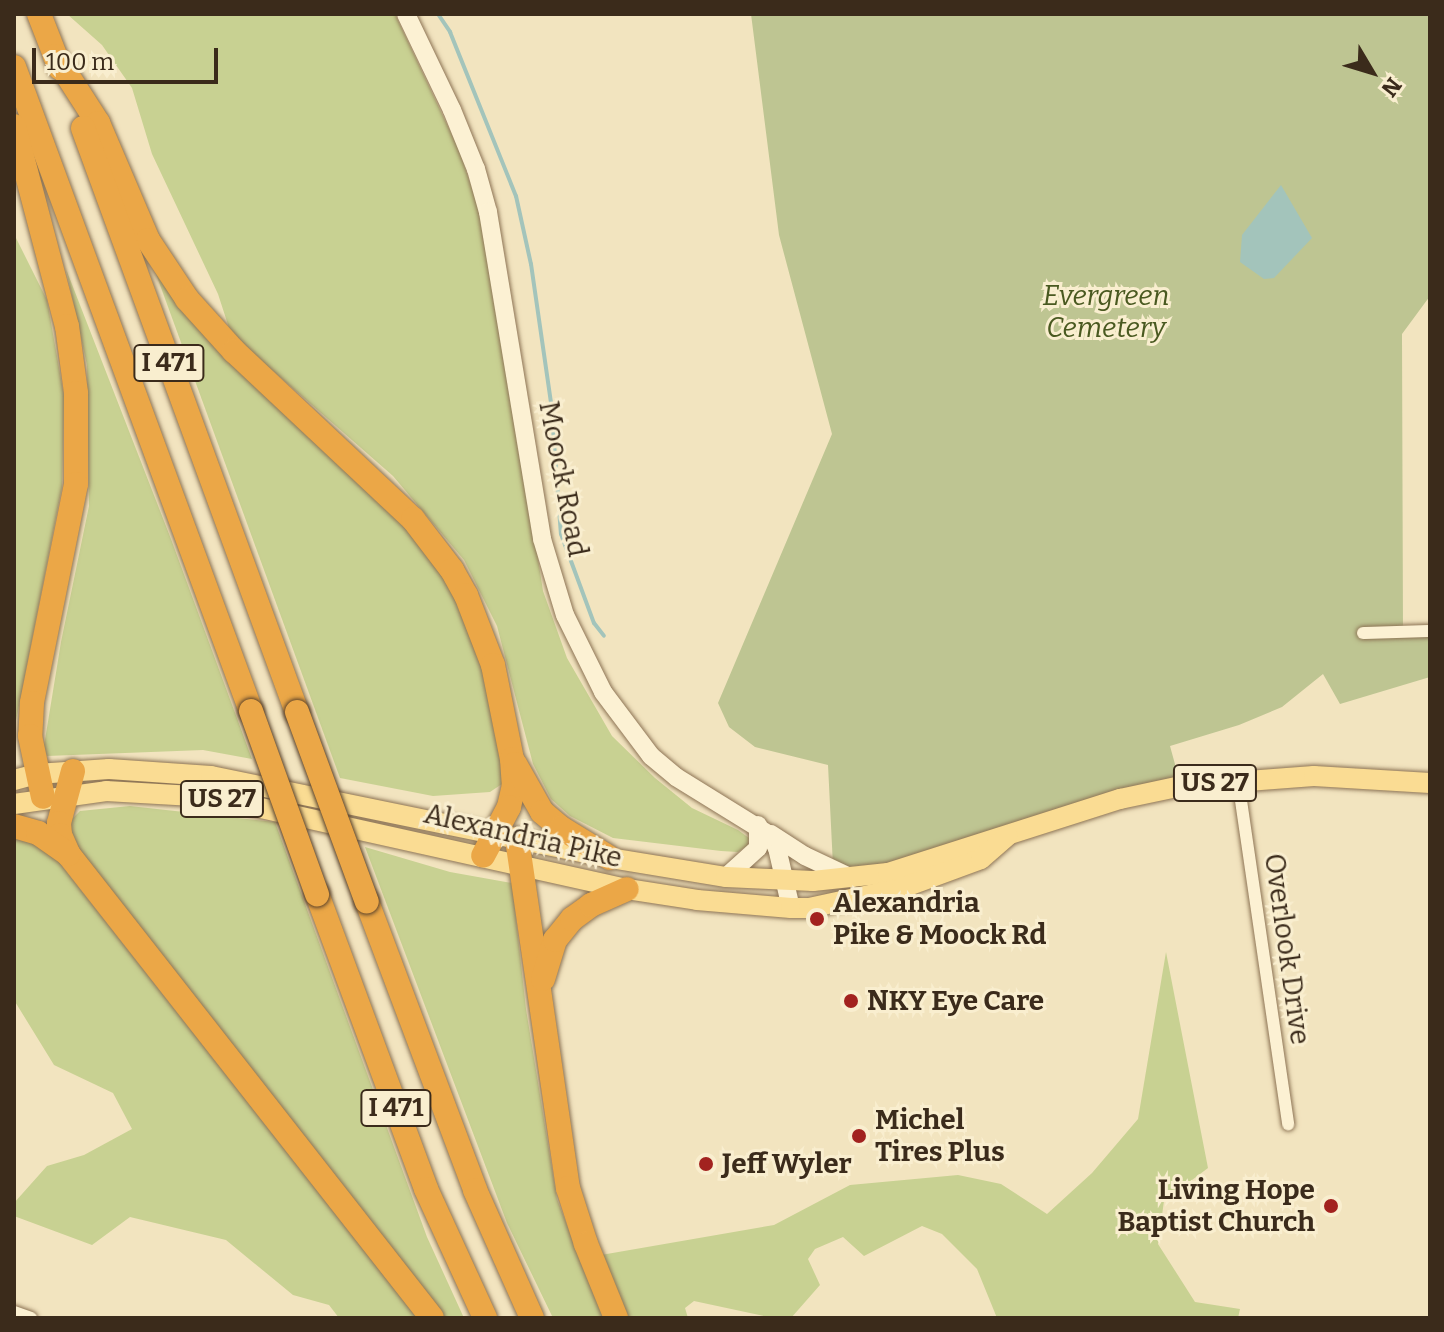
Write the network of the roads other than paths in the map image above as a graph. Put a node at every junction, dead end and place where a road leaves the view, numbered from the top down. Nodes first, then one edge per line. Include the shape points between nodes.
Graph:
1 (39, 14) edge
2 (406, 14) edge
3 (55, 56) junction
4 (14, 67) edge
5 (14, 126) edge
6 (1430, 631) edge
7 (1363, 633) dead end
8 (32, 703) junction
9 (14, 754) edge
10 (512, 759) junction
11 (73, 771) junction
12 (1238, 780) junction
13 (1430, 783) edge
14 (40, 786) edge
15 (14, 804) edge
16 (758, 825) junction
17 (14, 826) edge
18 (506, 836) junction
19 (1007, 836) junction
20 (69, 855) junction
21 (483, 856) junction
22 (610, 858) junction
23 (519, 864) junction
24 (726, 877) junction
25 (852, 878) junction
26 (783, 880) junction
27 (627, 889) junction
28 (781, 907) junction
29 (541, 998) junction
30 (1288, 1124) dead end
31 (14, 1312) edge
32 (31, 1318) edge
33 (432, 1318) edge
34 (485, 1318) edge
35 (532, 1318) edge
36 (616, 1318) edge

1 - 3 highway, I 471
2 - 16 main road, Moock Road via 452,110 488,212 542,539 565,615 603,692 651,756 696,790
3 - 10 highway via 98,123 148,240 187,299 234,351 407,513 452,570 483,633
3 - 35 highway, I 471, bridge via 475,1190
4 - 34 highway, I 471, bridge via 426,1189
5 - 8 highway via 67,326 77,427 76,484
6 - 7 street
8 - 9 highway
8 - 14 highway via 30,736
10 - 18 highway via 514,785
10 - 22 highway via 542,812
11 - 14 highway
11 - 14 main road, Alexandria Pike / US 27
11 - 18 main road, Alexandria Pike / US 27 via 164,771 241,781
12 - 13 main road, Alexandria Pike / US 27 via 1314,776
12 - 19 main road, Alexandria Pike / US 27 via 1120,799
12 - 30 street, Overlook Drive
14 - 15 main road, Alexandria Pike / US 27
14 - 20 highway
14 - 21 main road, Alexandria Pike / US 27 via 211,797
16 - 24 main road via 758,848
16 - 25 main road
16 - 26 main road, Moock Road via 777,848
17 - 20 highway via 38,833
18 - 21 highway
18 - 22 main road, Alexandria Pike / US 27
18 - 23 highway
19 - 25 main road, Alexandria Pike / US 27 via 888,873
19 - 28 main road, Alexandria Pike / US 27 via 981,859 902,888 809,908
20 - 33 highway
21 - 23 main road, Alexandria Pike / US 27
22 - 24 main road, Alexandria Pike / US 27
23 - 27 main road, Alexandria Pike / US 27
23 - 29 highway
24 - 26 main road, Alexandria Pike / US 27
25 - 26 main road, Alexandria Pike / US 27
26 - 28 main road
27 - 28 main road, Alexandria Pike / US 27
27 - 29 highway via 591,905 563,929 545,964
29 - 36 highway via 568,1188
31 - 32 street

